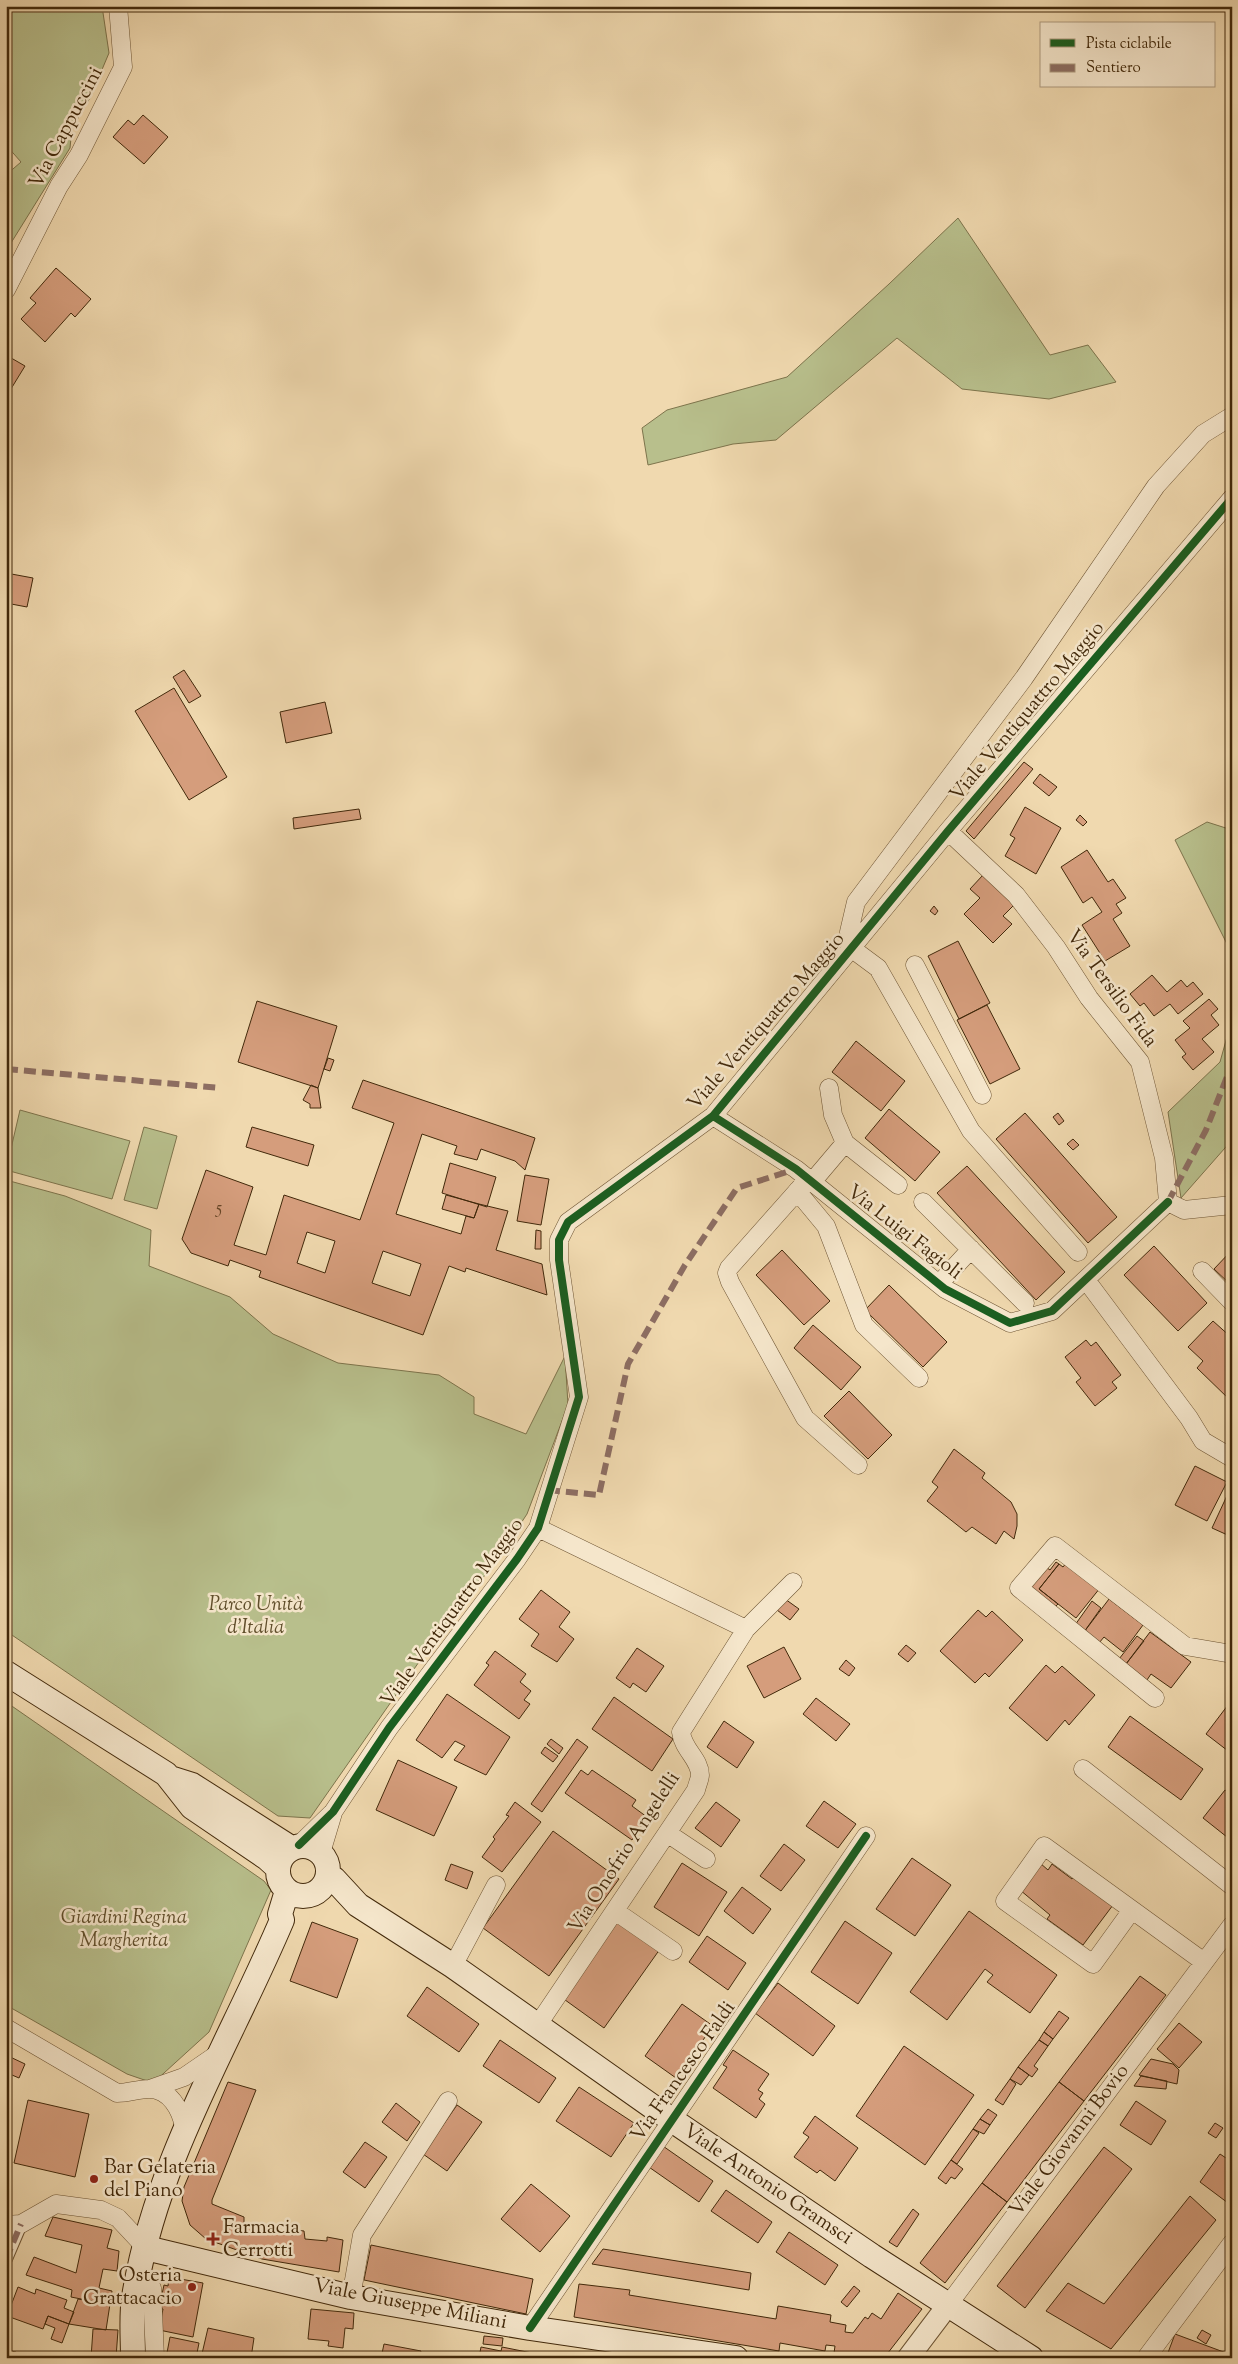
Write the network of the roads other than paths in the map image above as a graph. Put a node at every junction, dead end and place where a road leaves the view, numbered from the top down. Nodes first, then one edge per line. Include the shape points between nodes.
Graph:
1 (118, 6) edge
2 (6, 290) edge
3 (1232, 416) edge
4 (1232, 498) edge
5 (948, 830) junction
6 (851, 948) junction
7 (916, 965) dead end
8 (962, 1058) junction
9 (937, 1071) junction
10 (829, 1088) dead end
11 (982, 1095) dead end
12 (713, 1116) junction
13 (845, 1143) junction
14 (806, 1184) junction
15 (898, 1185) dead end
16 (923, 1202) dead end
17 (1168, 1202) junction
18 (1232, 1205) edge
19 (971, 1249) junction
20 (1078, 1252) dead end
21 (1202, 1271) dead end
22 (1086, 1280) junction
23 (939, 1284) junction
24 (1026, 1302) dead end
25 (1232, 1302) edge
26 (919, 1378) dead end
27 (1232, 1458) edge
28 (858, 1465) dead end
29 (538, 1528) junction
30 (793, 1582) dead end
31 (746, 1629) junction
32 (1232, 1654) edge
33 (6, 1674) edge
34 (1154, 1698) dead end
35 (1083, 1769) dead end
36 (171, 1779) junction
37 (334, 1812) junction
38 (667, 1834) junction
39 (866, 1836) dead end
40 (295, 1847) junction
41 (321, 1853) junction
42 (706, 1859) dead end
43 (278, 1868) junction
44 (496, 1885) dead end
45 (1232, 1886) edge
46 (308, 1888) junction
47 (615, 1910) junction
48 (1132, 1910) junction
49 (1232, 1925) edge
50 (673, 1951) dead end
51 (1204, 1962) junction
52 (454, 1966) junction
53 (537, 2026) junction
54 (6, 2028) edge
55 (220, 2052) junction
56 (150, 2089) junction
57 (448, 2101) dead end
58 (671, 2120) junction
59 (184, 2127) junction
60 (14, 2225) edge
61 (1232, 2243) edge
62 (6, 2258) edge
63 (143, 2258) junction
64 (351, 2297) junction
65 (948, 2305) junction
66 (530, 2328) junction
67 (133, 2358) edge
68 (155, 2358) edge
69 (736, 2358) edge
70 (908, 2358) edge
71 (1031, 2358) edge
72 (1146, 2358) edge

1 - 2 street, Via Cappuccini via 123,67
3 - 6 street via 1203,434 1156,486 1024,678 856,902 849,932
4 - 5 street, Viale Ventiquattro Maggio
5 - 6 street, Viale Ventiquattro Maggio
5 - 17 street, Via Tersilio Fida via 1016,894 1089,998 1140,1062 1164,1158
6 - 9 street via 878,968
6 - 12 street, Viale Ventiquattro Maggio
7 - 8 street
8 - 9 street
8 - 11 street
9 - 20 street via 971,1131
10 - 13 street, Via Luigi Fagioli via 833,1115
12 - 14 street, Via Luigi Fagioli
12 - 29 street, Viale Ventiquattro Maggio via 568,1222 559,1240 559,1260 579,1397
13 - 14 street
13 - 15 street, Via Luigi Fagioli
14 - 23 street, Via Luigi Fagioli
14 - 26 street via 826,1226 864,1325
14 - 28 street via 727,1273 805,1418
16 - 19 street
17 - 18 street via 1184,1210
17 - 22 street, Via Luigi Fagioli
19 - 23 street
19 - 24 street
21 - 25 street
22 - 23 street, Via Luigi Fagioli via 1052,1311 1010,1323
22 - 27 street via 1203,1441
29 - 31 street
29 - 37 street, Viale Ventiquattro Maggio via 389,1728
30 - 31 street, Via Onofrio Angelelli
31 - 38 street, Via Onofrio Angelelli via 681,1732 682,1743 696,1761 700,1774 696,1790
32 - 34 street via 1185,1646 1055,1546 1019,1588
33 - 36 main road
35 - 45 street
36 - 40 main road via 192,1785
36 - 43 main road via 192,1807
37 - 40 street, Viale Ventiquattro Maggio
37 - 41 street, Viale Ventiquattro Maggio
38 - 42 street
38 - 47 street, Via Onofrio Angelelli
39 - 58 street, Via Francesco Faldi
40 - 41 main road via 307,1845
40 - 43 main road via 284,1853
41 - 46 main road via 329,1867
43 - 46 main road via 281,1884
44 - 52 street
46 - 52 main road, Viale Antonio Gramsci via 358,1904
46 - 55 main road via 288,1918 282,1920
47 - 50 street
47 - 53 street, Via Onofrio Angelelli
48 - 48 street via 1044,1846 1005,1901 1093,1964
48 - 51 street
49 - 51 street, Viale Giovanni Bovio
51 - 65 street, Viale Giovanni Bovio
52 - 53 main road, Viale Antonio Gramsci
53 - 58 main road, Viale Antonio Gramsci
54 - 56 street via 117,2093 130,2094
55 - 56 street via 184,2077
55 - 59 main road
56 - 59 street via 162,2093 179,2107
57 - 64 street via 362,2236
58 - 65 main road, Viale Antonio Gramsci
58 - 66 street, Via Francesco Faldi
59 - 63 main road via 156,2206
60 - 62 street
60 - 63 street via 56,2204 101,2210 118,2218
61 - 72 street
63 - 64 main road, Viale Giuseppe Miliani
63 - 67 main road via 134,2298
63 - 68 street via 152,2288
64 - 66 main road, Viale Giuseppe Miliani
65 - 70 street, Viale Giovanni Bovio
65 - 71 main road, Viale Antonio Gramsci
66 - 69 main road, Viale Giuseppe Miliani

